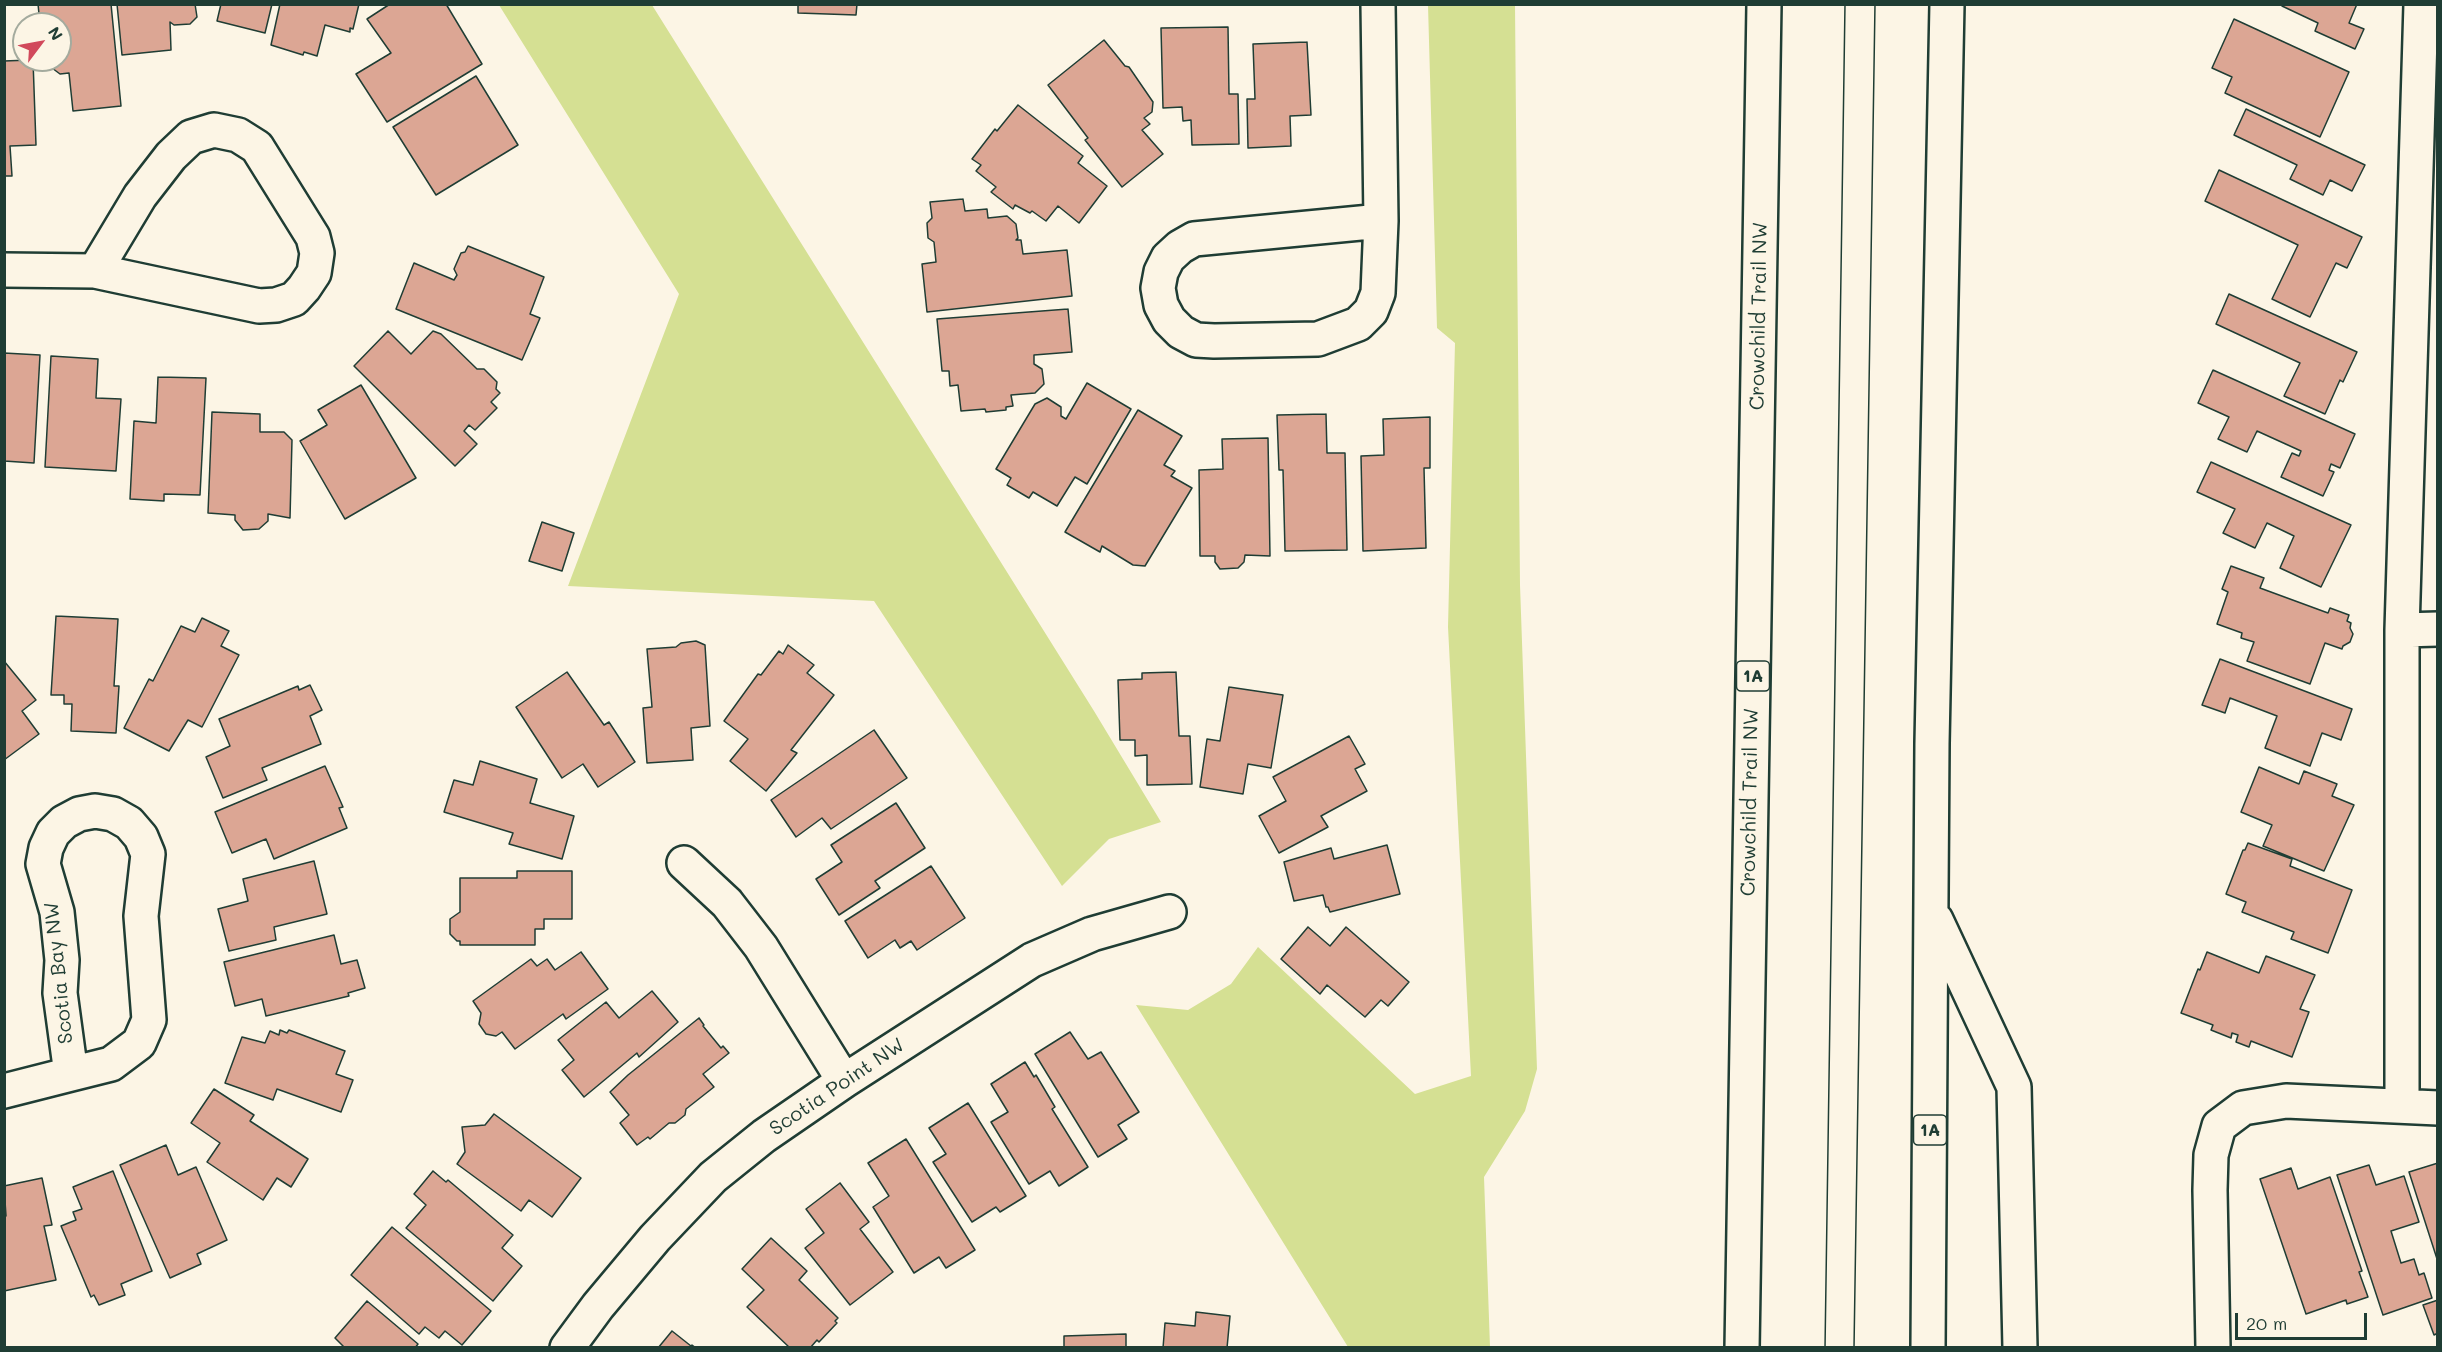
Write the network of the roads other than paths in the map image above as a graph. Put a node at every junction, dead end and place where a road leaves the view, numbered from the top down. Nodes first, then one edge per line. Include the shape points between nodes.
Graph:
1 (1378, 4) edge
2 (1764, 4) edge
3 (1947, 4) edge
4 (2421, 4) edge
5 (1381, 221) junction
6 (4, 270) edge
7 (94, 271) junction
8 (2438, 629) edge
9 (2402, 630) junction
10 (684, 863) dead end
11 (1169, 912) dead end
12 (1932, 912) junction
13 (70, 1074) junction
14 (844, 1081) junction
15 (4, 1091) edge
16 (2402, 1106) junction
17 (2438, 1108) edge
18 (567, 1347) edge
19 (1742, 1347) edge
20 (1928, 1347) edge
21 (2020, 1347) edge
22 (2214, 1347) edge

1 - 5 main road
2 - 19 main road, Crowchild Trail NW / 1A
3 - 12 main road, 1A
4 - 9 main road
5 - 5 main road via 1194,239 1168,258 1158,288 1161,305 1169,320 1196,340 1318,339 1358,324 1371,311 1378,293
6 - 7 main road
7 - 7 main road via 259,306 276,306 294,298 304,288 314,273 317,253 313,237 257,147 238,135 214,130 191,137 171,156 140,196
8 - 9 main road
9 - 16 main road
10 - 14 main road via 727,903 761,947
11 - 14 main road, Scotia Point NW via 1092,934 1032,960
12 - 20 main road, 1A
12 - 21 main road via 2014,1087
13 - 13 main road, Scotia Bay NW via 111,1064 139,1043 149,1020 141,916 148,854 129,823 113,814 95,811 79,814 53,833 43,864 57,912 62,960 60,993
13 - 15 main road, Scotia Bay NW
14 - 18 main road, Scotia Point NW via 713,1177 655,1238
16 - 17 main road
16 - 22 main road via 2286,1101 2243,1108 2219,1126 2211,1155 2210,1190

